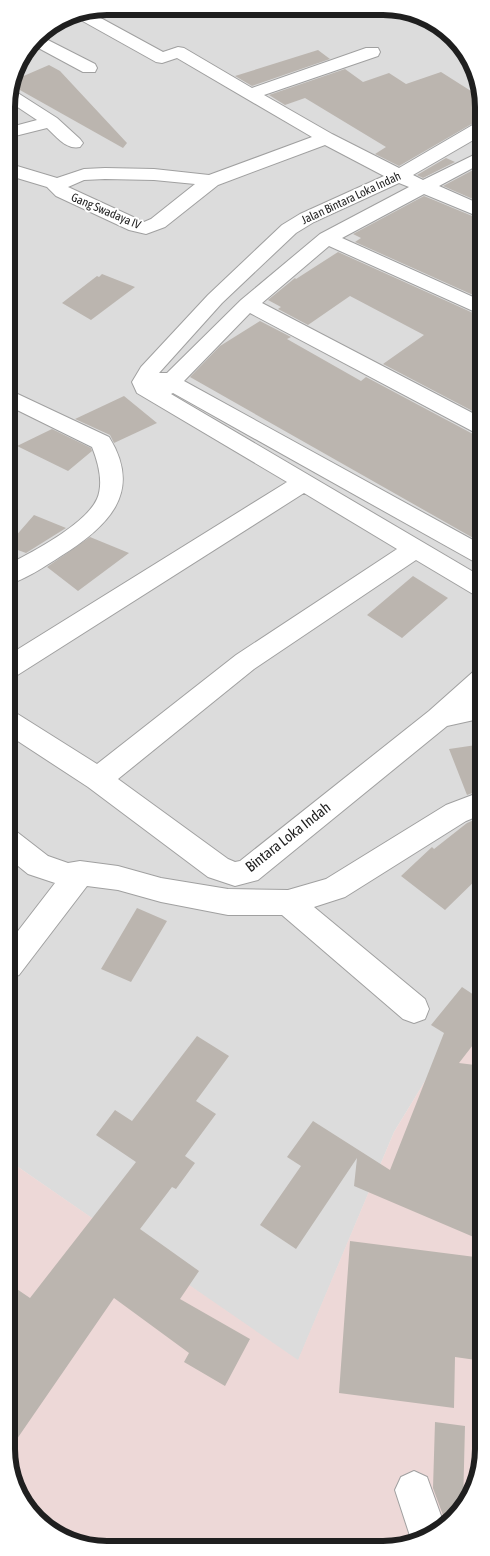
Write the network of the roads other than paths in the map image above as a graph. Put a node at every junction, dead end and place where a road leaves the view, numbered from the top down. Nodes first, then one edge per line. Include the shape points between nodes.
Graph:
1 (87, 17) edge
2 (42, 42) edge
3 (372, 52) dead end
4 (89, 68) dead end
5 (250, 94) junction
6 (15, 98) edge
7 (51, 122) junction
8 (15, 131) edge
9 (475, 131) edge
10 (326, 138) junction
11 (74, 143) dead end
12 (475, 160) edge
13 (15, 171) edge
14 (400, 176) junction
15 (211, 180) junction
16 (58, 184) junction
17 (426, 187) junction
18 (475, 209) edge
19 (327, 238) junction
20 (248, 304) junction
21 (475, 306) edge
22 (164, 388) junction
23 (15, 405) edge
24 (475, 423) edge
25 (303, 483) junction
26 (416, 548) junction
27 (475, 551) edge
28 (15, 571) edge
29 (475, 578) edge
30 (15, 664) edge
31 (475, 685) edge
32 (475, 710) edge
33 (438, 718) junction
34 (15, 725) edge
35 (98, 779) junction
36 (475, 806) edge
37 (15, 846) edge
38 (80, 873) junction
39 (288, 903) junction
40 (15, 957) edge
41 (414, 1008) dead end
42 (414, 1490) dead end
43 (427, 1530) edge

1 - 5 street via 162,58 178,52
2 - 4 street
3 - 5 street
5 - 10 street
6 - 7 street
7 - 8 street
7 - 11 street
9 - 14 street, Jalan Bintara Loka Indah
10 - 14 street
10 - 15 street, Gang Swadaya IV
12 - 17 street, Jalan Bintara Loka Indah
13 - 16 street
14 - 17 street
14 - 22 street, Jalan Bintara Loka Indah via 289,229 214,299 143,380 143,385
15 - 16 street, Gang Swadaya IV via 152,173 102,173 70,178
15 - 16 street, Gang Swadaya IV via 146,228 63,192 58,189
17 - 18 street
17 - 19 street, Jalan Bintara Loka Indah
19 - 20 street, Jalan Bintara Loka Indah
19 - 21 street
20 - 22 street, Jalan Bintara Loka Indah
20 - 24 street
22 - 25 street, Jalan Bintara Loka Indah
22 - 27 street, Jalan Bintara Loka Indah
23 - 28 street via 101,442 108,455 112,487 101,512 83,528
25 - 26 street, Jalan Bintara Loka Indah
25 - 30 street
26 - 29 street, Jalan Bintara Loka Indah
26 - 35 street via 245,662
31 - 33 street, Bintara Loka Indah
32 - 33 street
33 - 35 street, Bintara Loka Indah via 248,871 235,874 218,868
34 - 35 street, Bintara Loka Indah
36 - 39 street via 335,888
37 - 38 street via 38,865 68,876
38 - 39 street via 228,902
38 - 40 street
39 - 41 street
42 - 43 street

